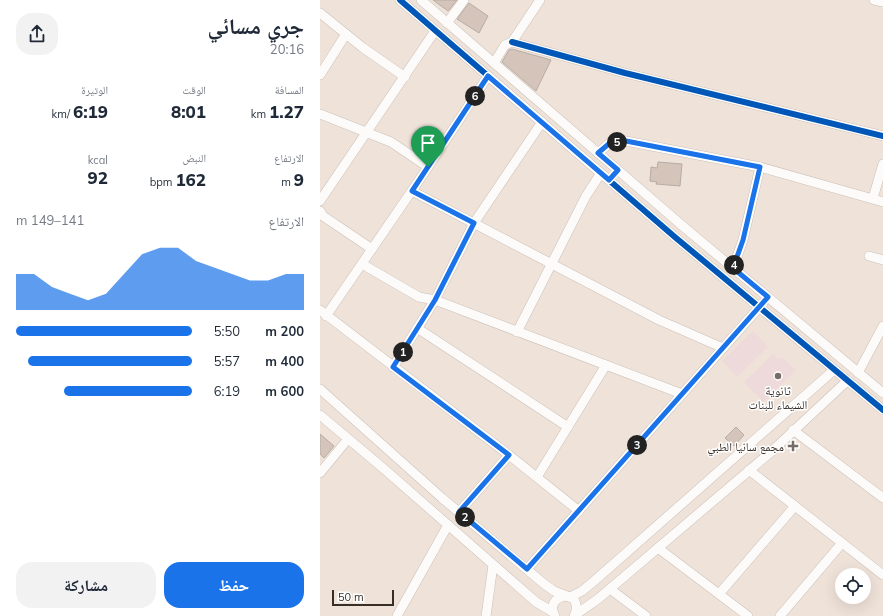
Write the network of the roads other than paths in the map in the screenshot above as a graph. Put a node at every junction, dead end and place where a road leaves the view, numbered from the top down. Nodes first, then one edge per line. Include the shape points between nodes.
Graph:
1 (400, 0) edge
2 (420, 0) edge
3 (464, 0) edge
4 (540, 0) edge
5 (874, 0) edge
6 (883, 2) edge
7 (320, 13) edge
8 (447, 23) junction
9 (436, 31) junction
10 (346, 34) junction
11 (512, 42) junction
12 (494, 63) junction
13 (320, 75) edge
14 (488, 76) junction
15 (405, 77) junction
16 (320, 114) edge
17 (542, 122) junction
18 (367, 132) junction
19 (883, 136) edge
20 (598, 153) junction
21 (883, 164) edge
22 (428, 167) junction
23 (760, 167) junction
24 (618, 170) junction
25 (601, 173) junction
26 (609, 180) junction
27 (412, 191) junction
28 (873, 198) junction
29 (320, 201) edge
30 (883, 202) edge
31 (320, 211) edge
32 (474, 223) junction
33 (372, 249) junction
34 (869, 256) dead end
35 (883, 260) edge
36 (362, 264) junction
37 (551, 265) junction
38 (733, 268) junction
39 (768, 297) junction
40 (435, 300) junction
41 (759, 307) junction
42 (323, 313) edge
43 (883, 326) edge
44 (417, 328) junction
45 (517, 332) junction
46 (723, 348) junction
47 (606, 365) junction
48 (393, 367) junction
49 (834, 370) junction
50 (858, 373) junction
51 (847, 381) junction
52 (320, 389) edge
53 (883, 393) edge
54 (682, 394) junction
55 (883, 410) edge
56 (320, 415) edge
57 (568, 427) junction
58 (793, 430) junction
59 (348, 438) junction
60 (509, 455) junction
61 (749, 470) junction
62 (320, 473) edge
63 (537, 477) junction
64 (883, 498) edge
65 (795, 506) junction
66 (578, 511) junction
67 (459, 512) junction
68 (448, 525) junction
69 (842, 543) junction
70 (658, 548) junction
71 (493, 565) junction
72 (527, 569) junction
73 (883, 575) edge
74 (610, 589) junction
75 (719, 594) junction
76 (568, 596) junction
77 (554, 614) edge
78 (399, 616) edge
79 (486, 616) edge
80 (575, 616) edge
81 (646, 616) edge
82 (748, 616) edge
83 (780, 616) edge

1 - 9 street
2 - 8 street
3 - 8 street
4 - 11 street
5 - 6 street
7 - 10 street
8 - 12 street
9 - 14 street
9 - 15 street
10 - 13 street
10 - 15 street
11 - 12 street via 505,45
11 - 19 street via 625,73
12 - 20 street
14 - 17 street
14 - 22 street
15 - 18 street
16 - 18 street
17 - 25 street
17 - 32 street
18 - 22 street via 390,142
18 - 29 street
20 - 23 street via 611,142 626,141
20 - 24 street
21 - 28 street
22 - 27 street
23 - 28 street
23 - 38 street via 743,240
24 - 26 street
24 - 38 street
25 - 26 street
25 - 37 street via 586,196
26 - 41 street
27 - 32 street
27 - 33 street
28 - 30 street
31 - 33 street via 323,216
32 - 37 street
32 - 40 street
33 - 36 street
34 - 35 street
36 - 40 street via 419,297
36 - 42 street
37 - 45 street
37 - 46 street via 659,320
38 - 39 street
39 - 41 street
39 - 50 street
40 - 44 street
40 - 45 street
41 - 46 street
41 - 49 street
42 - 48 street
43 - 50 street
44 - 48 street
44 - 57 street
45 - 47 street
46 - 54 street
47 - 54 street
47 - 57 street
48 - 60 street
49 - 51 street
49 - 76 street via 593,582 582,591
50 - 53 street
51 - 55 street
51 - 58 street
52 - 67 street
54 - 66 street
56 - 59 street
57 - 63 street
58 - 61 street
58 - 64 street
59 - 62 street
59 - 68 street
60 - 63 street
60 - 67 street
61 - 65 street
61 - 70 street
63 - 66 street
65 - 69 street
65 - 75 street
66 - 72 street
67 - 72 street
68 - 71 street
68 - 78 street
69 - 73 street
69 - 83 street
70 - 74 street
70 - 75 street
71 - 77 street
71 - 79 street
72 - 76 street via 554,591
74 - 80 street
74 - 81 street
75 - 82 street
76 - 77 street via 555,600
76 - 80 street via 574,599 577,607

